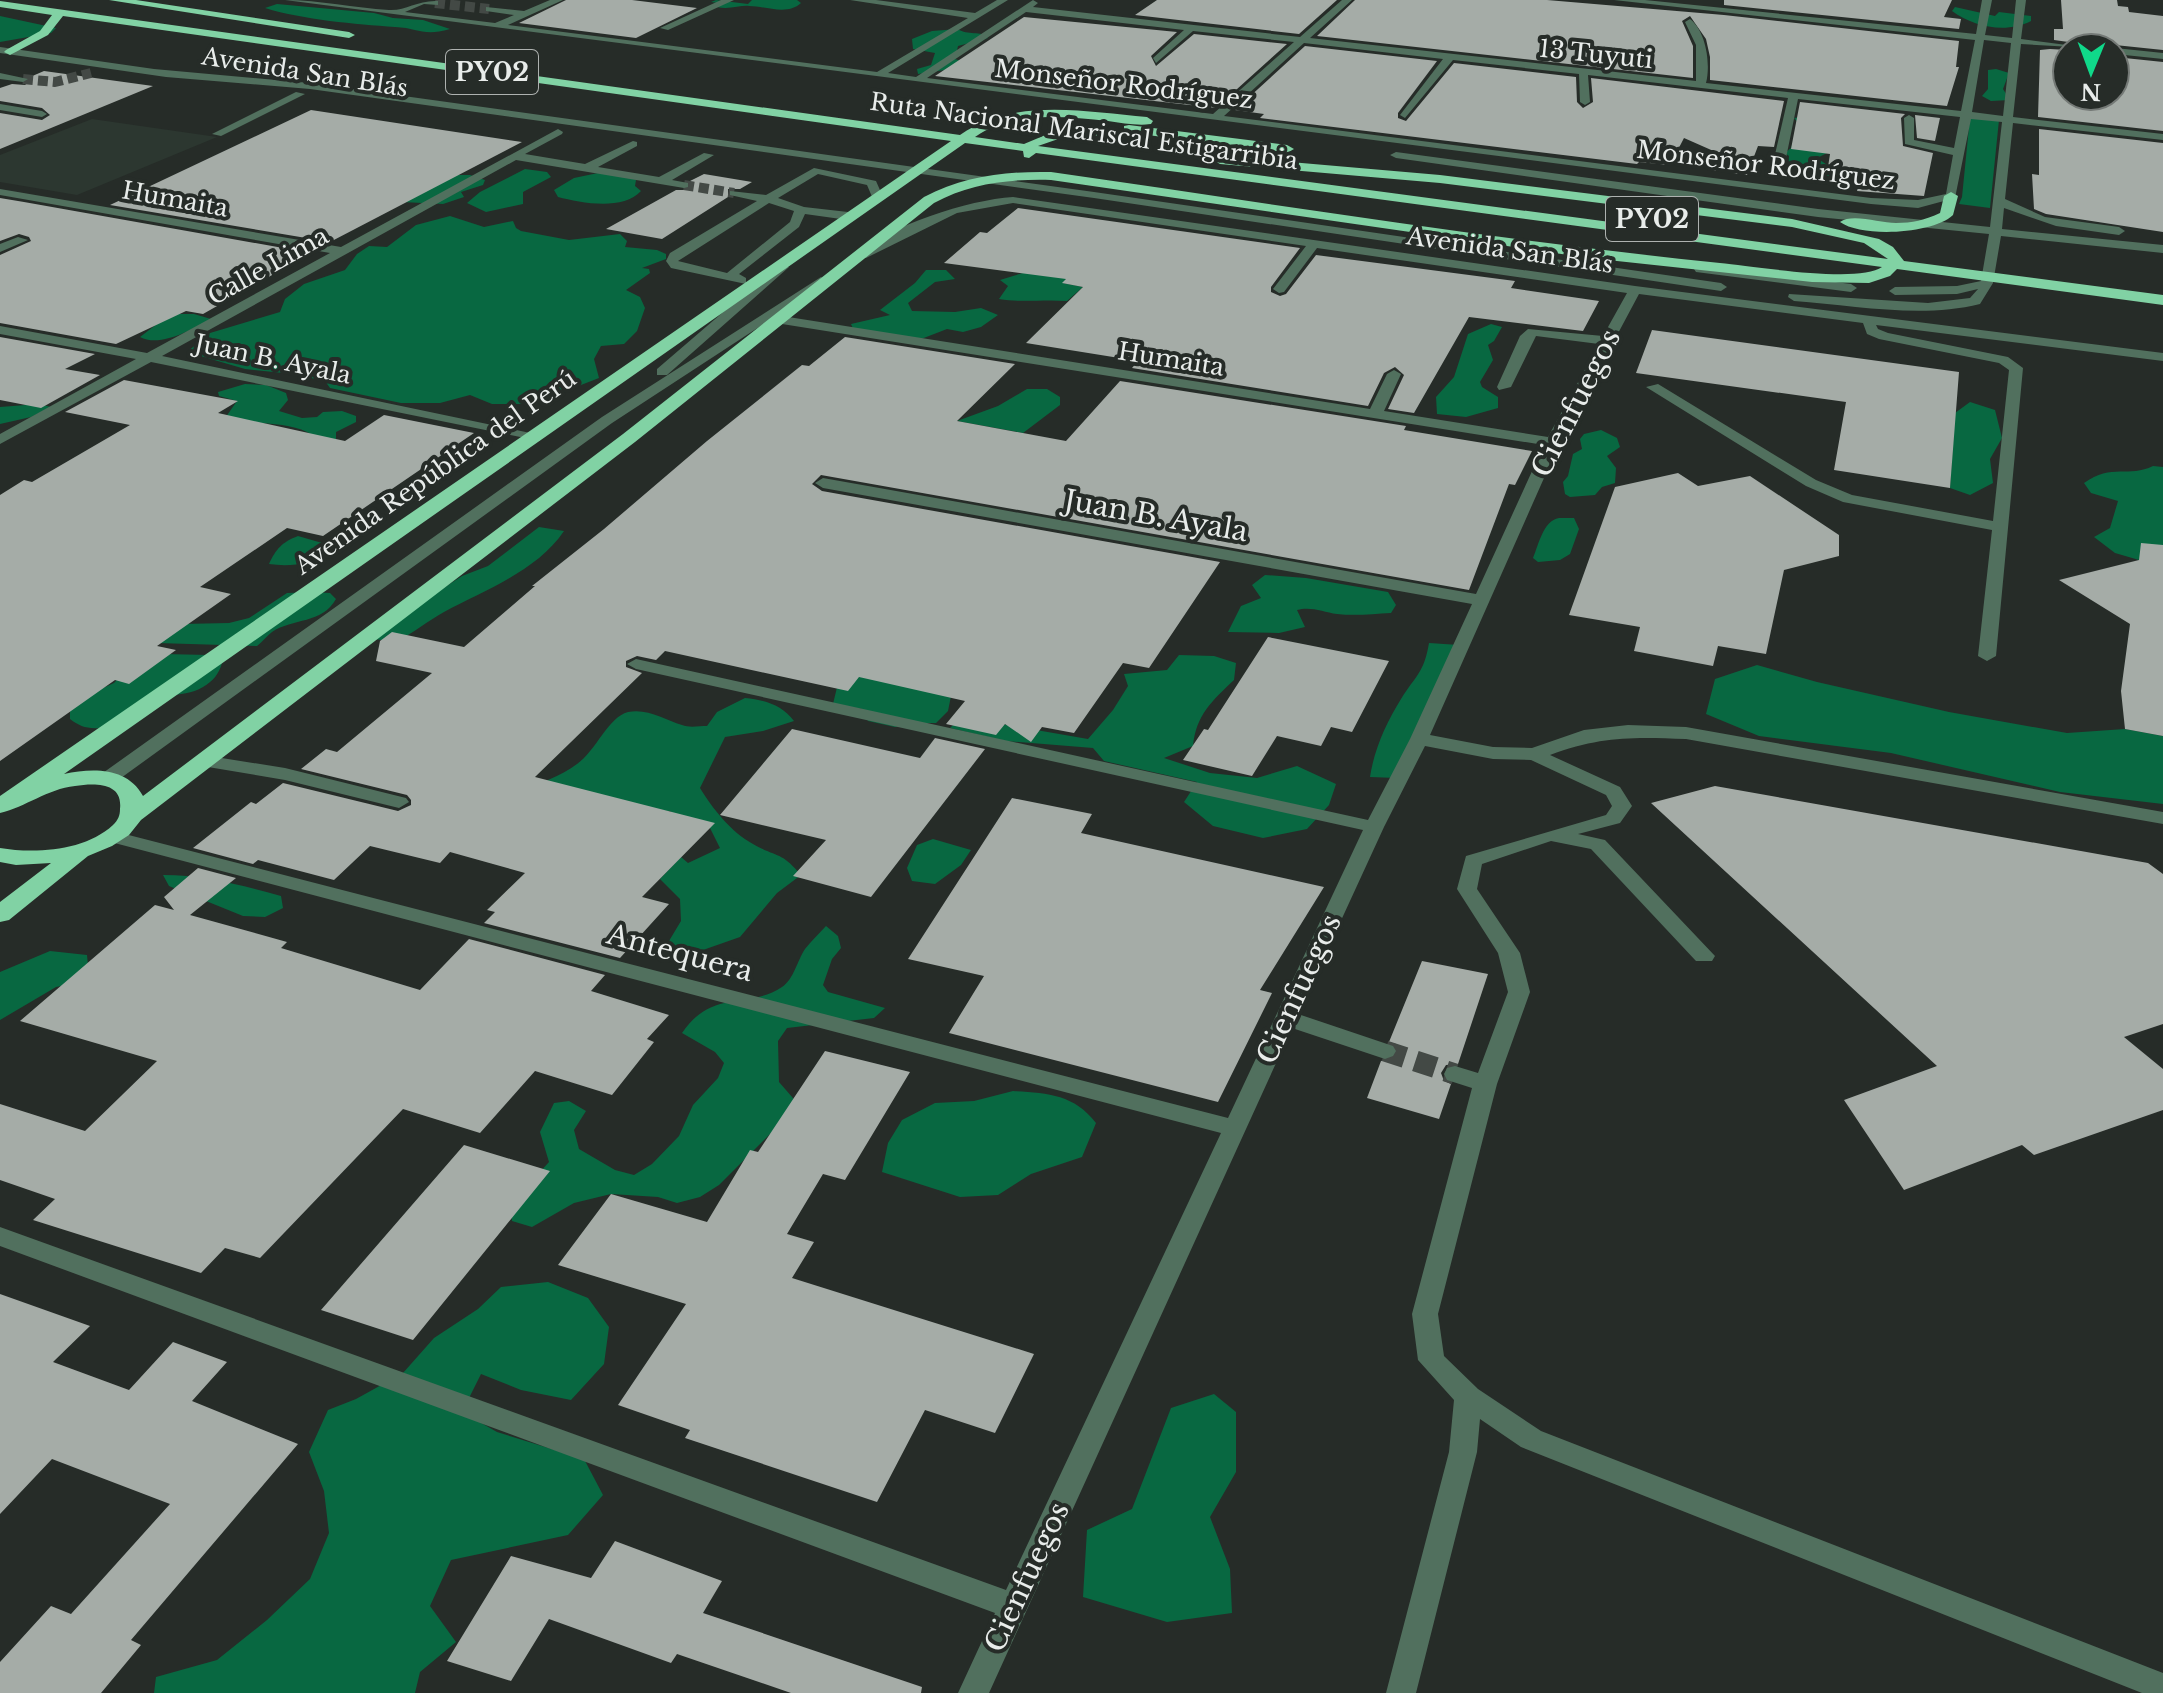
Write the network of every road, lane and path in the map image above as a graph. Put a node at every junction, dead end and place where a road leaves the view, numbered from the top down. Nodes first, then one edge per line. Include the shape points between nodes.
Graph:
1 (114, 0) edge
2 (290, 0) edge
3 (558, 0) edge
4 (729, 0) edge
5 (855, 0) edge
6 (1003, 0) edge
7 (1038, 0) edge
8 (1347, 0) edge
9 (1619, 0) edge
10 (1745, 0) edge
11 (1987, 0) edge
12 (2021, 0) edge
13 (426, 3) edge
14 (0, 4) edge
15 (489, 9) tunnel mouth
16 (1024, 9) junction
17 (60, 12) junction
18 (1738, 12) junction
19 (394, 13) junction
20 (526, 14) junction
21 (977, 16) junction
22 (1690, 22) dead end
23 (497, 26) junction
24 (665, 28) dead end
25 (1191, 28) junction
26 (1980, 37) junction
27 (363, 38) dead end
28 (1302, 41) junction
29 (2016, 41) junction
30 (2051, 45) edge
31 (3, 52) edge
32 (2131, 53) edge
33 (2163, 56) edge
34 (1450, 57) junction
35 (1156, 60) dead end
36 (114, 66) junction
37 (155, 72) junction
38 (1585, 72) junction
39 (91, 73) tunnel mouth
40 (878, 75) junction
41 (0, 76) edge
42 (922, 81) junction
43 (0, 85) edge
44 (1698, 85) junction
45 (300, 94) junction
46 (1794, 96) junction
47 (798, 102) dead end
48 (1585, 102) dead end
49 (0, 107) edge
50 (42, 114) dead end
51 (1405, 115) dead end
52 (1966, 115) junction
53 (1909, 118) dead end
54 (1214, 119) junction
55 (2006, 120) junction
56 (1147, 121) junction
57 (983, 125) junction
58 (558, 132) junction
59 (217, 134) dead end
60 (2163, 137) edge
61 (1303, 142) dead end
62 (633, 144) junction
63 (1276, 148) junction
64 (678, 150) dead end
65 (693, 152) dead end
66 (1959, 152) junction
67 (1381, 153) dead end
68 (515, 156) junction
69 (1220, 160) junction
70 (1779, 163) dead end
71 (587, 168) junction
72 (800, 169) dead end
73 (814, 171) junction
74 (661, 181) junction
75 (684, 185) tunnel mouth
76 (0, 192) edge
77 (734, 193) tunnel mouth
78 (1951, 196) junction
79 (877, 197) junction
80 (769, 199) junction
81 (1997, 199) junction
82 (801, 210) junction
83 (848, 216) junction
84 (1613, 226) junction
85 (2163, 235) edge
86 (22, 240) dead end
87 (1314, 244) junction
88 (807, 246) junction
89 (0, 248) edge
90 (2163, 249) edge
91 (342, 251) junction
92 (1589, 254) junction
93 (862, 255) junction
94 (734, 278) junction
95 (1987, 283) junction
96 (751, 284) junction
97 (2163, 285) edge
98 (1279, 289) dead end
99 (1635, 290) junction
100 (1778, 296) junction
101 (2163, 300) edge
102 (1868, 319) junction
103 (782, 320) junction
104 (0, 330) edge
105 (1985, 334) junction
106 (1608, 341) junction
107 (146, 357) junction
108 (2163, 357) edge
109 (1394, 374) dead end
110 (1504, 387) dead end
111 (1653, 387) dead end
112 (1375, 414) junction
113 (607, 420) junction
114 (535, 438) junction
115 (0, 440) edge
116 (1553, 442) junction
117 (823, 483) dead end
118 (2000, 527) junction
119 (1479, 600) junction
120 (1987, 656) dead end
121 (636, 664) dead end
122 (1419, 739) junction
123 (1534, 754) junction
124 (203, 761) junction
125 (107, 779) junction
126 (7, 800) edge
127 (399, 802) dead end
128 (131, 816) junction
129 (2163, 818) edge
130 (1374, 827) junction
131 (1550, 835) junction
132 (110, 836) junction
133 (84, 850) junction
134 (1, 856) edge
135 (0, 914) edge
136 (1704, 956) dead end
137 (1286, 1018) junction
138 (1385, 1051) tunnel mouth
139 (1455, 1074) tunnel mouth
140 (1485, 1084) junction
141 (1235, 1128) junction
142 (0, 1236) edge
143 (1468, 1397) junction
144 (1013, 1606) junction
145 (2163, 1687) edge
146 (973, 1693) edge
147 (1401, 1693) edge

1 - 27 highway
2 - 19 street, Monseñor Rodríguez
3 - 20 street
4 - 24 street
5 - 21 street
6 - 21 street
7 - 16 street
8 - 28 street
9 - 18 street
10 - 18 street
11 - 26 street
12 - 29 street
13 - 19 street
14 - 17 highway, Ruta Nacional Mariscal Estigarribia / PY02
15 - 20 street
16 - 25 street, 13 Tuyuti
16 - 42 street
17 - 31 highway via 44,33
17 - 84 highway, Ruta Nacional Mariscal Estigarribia / PY02
18 - 26 street
19 - 23 street, Monseñor Rodríguez
20 - 23 street
21 - 40 street
22 - 44 street via 1701,45 1703,80
23 - 40 street, Monseñor Rodríguez
25 - 28 street, 13 Tuyuti
25 - 35 street
26 - 29 street
26 - 52 street
28 - 34 street, 13 Tuyuti
28 - 54 street
29 - 30 street
29 - 55 street
31 - 36 street, Avenida San Blás
32 - 33 street
34 - 38 street, 13 Tuyuti
34 - 51 street
36 - 37 street, Avenida San Blás
36 - 39 street
37 - 45 street, Avenida San Blás
37 - 100 street via 310,86
38 - 44 street, 13 Tuyuti
38 - 48 street
40 - 42 street, Monseñor Rodríguez
41 - 43 street via 20,79
42 - 54 street, Monseñor Rodríguez
42 - 56 street
44 - 46 street, 13 Tuyuti
45 - 58 street, Avenida San Blás
45 - 59 street
46 - 52 street, 13 Tuyuti
46 - 70 street
47 - 69 highway, Ruta Nacional Mariscal Estigarribia / PY02
49 - 50 street
52 - 55 street, 13 Tuyuti
52 - 66 street
53 - 66 street via 1909,142
54 - 78 street, Monseñor Rodríguez via 1871,201 1918,204
55 - 60 street, 13 Tuyuti
55 - 81 street
56 - 57 highway via 1034,116
56 - 61 street
57 - 63 highway via 1099,125
57 - 79 highway, Avenida República del Perú
58 - 62 street, Avenida San Blás
58 - 68 street, Calle Lima
62 - 64 street, Avenida San Blás
62 - 71 street
63 - 78 highway via 1873,226 1902,228 1936,221 1946,215
63 - 84 highway via 1105,132 1054,135 1030,145 1029,155 1080,168 1392,207
65 - 74 street via 714,156
66 - 78 street
67 - 90 street via 1818,213
68 - 71 street
68 - 91 street, Calle Lima
69 - 92 highway via 1502,186 1844,234 1888,249 1897,261 1877,276 1842,280
69 - 97 highway, Ruta Nacional Mariscal Estigarribia / PY02
71 - 74 street
72 - 73 street
73 - 79 street via 872,183
73 - 80 street
74 - 75 street
76 - 91 street, Humaita
77 - 80 street
79 - 83 highway, Avenida República del Perú
80 - 82 street
80 - 94 street via 672,261
81 - 85 street via 2041,221
81 - 95 street
82 - 83 street
82 - 94 street via 795,224 733,273
83 - 88 highway, Avenida República del Perú
84 - 101 highway, Ruta Nacional Mariscal Estigarribia / PY02
86 - 89 street
87 - 93 street, Avenida San Blás via 1013,200 987,201 936,216
87 - 98 street
87 - 99 street, Avenida San Blás
88 - 96 highway, Avenida República del Perú
88 - 113 street
91 - 107 street, Calle Lima
92 - 93 highway via 1026,175 947,190
92 - 95 street via 1913,293
93 - 103 highway
93 - 113 street, Avenida San Blás
94 - 96 street
95 - 100 street via 1975,301 1955,306
96 - 114 highway, Avenida República del Perú
99 - 102 street, Avenida San Blás
99 - 106 street, Cienfuegos
100 - 105 street
102 - 105 street, Avenida San Blás
102 - 118 street via 1872,331 1884,336 2003,360 2016,368
103 - 112 street, Humaita
103 - 124 highway
104 - 107 street, Juan B. Ayala
105 - 108 street, Avenida San Blás
106 - 110 street via 1533,332
106 - 116 street, Cienfuegos
107 - 114 street, Juan B. Ayala
107 - 115 street, Calle Lima
109 - 112 street
111 - 118 street via 1811,483 1848,499
112 - 116 street, Humaita
113 - 125 street
114 - 126 highway, Avenida República del Perú
116 - 119 street, Cienfuegos
117 - 119 street, Juan B. Ayala
118 - 120 street
119 - 122 street, Cienfuegos
121 - 130 street
122 - 123 street via 1493,753
122 - 130 street, Cienfuegos
123 - 129 street via 1584,736 1686,733
123 - 131 street via 1613,791 1622,806 1613,819
124 - 127 street via 285,774
124 - 128 highway
125 - 126 highway via 67,779
125 - 128 highway via 132,793
128 - 132 highway
130 - 137 street, Cienfuegos
131 - 136 street via 1598,844
131 - 140 street via 1473,860 1467,889 1509,953 1519,992
132 - 133 highway
132 - 141 street, Antequera
133 - 134 highway via 34,860
133 - 135 highway
137 - 138 street
137 - 141 street, Cienfuegos
139 - 140 street
140 - 143 street via 1425,1314 1431,1360
141 - 144 street, Cienfuegos
142 - 144 street
143 - 145 street via 1531,1439
143 - 147 street via 1463,1452
144 - 146 street, Cienfuegos

